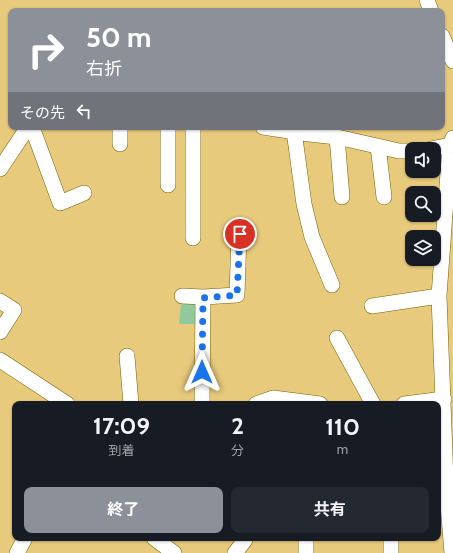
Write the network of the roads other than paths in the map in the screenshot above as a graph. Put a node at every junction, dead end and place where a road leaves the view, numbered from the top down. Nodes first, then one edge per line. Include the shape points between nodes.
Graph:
1 (445, 43) edge
2 (453, 61) edge
3 (26, 130) edge
4 (33, 130) edge
5 (120, 130) edge
6 (168, 130) edge
7 (193, 130) edge
8 (286, 130) edge
9 (294, 131) junction
10 (337, 137) junction
11 (452, 142) edge
12 (120, 144) dead end
13 (378, 146) junction
14 (441, 146) edge
15 (405, 151) edge
16 (0, 169) edge
17 (168, 185) dead end
18 (84, 193) dead end
19 (342, 198) dead end
20 (384, 198) dead end
21 (240, 234) dead end
22 (193, 238) dead end
23 (332, 285) dead end
24 (182, 296) dead end
25 (439, 296) junction
26 (203, 298) junction
27 (0, 301) edge
28 (372, 306) dead end
29 (0, 332) edge
30 (337, 338) dead end
31 (127, 356) dead end
32 (0, 360) edge
33 (447, 396) edge
34 (62, 401) edge
35 (131, 401) edge
36 (202, 401) edge
37 (264, 401) edge
38 (296, 401) edge
39 (371, 401) edge
40 (420, 401) edge
41 (442, 481) edge
42 (451, 533) edge
43 (23, 541) edge
44 (158, 541) edge
45 (244, 541) edge
46 (306, 541) edge
47 (391, 541) edge
48 (17, 553) edge
49 (174, 553) edge
50 (235, 553) edge
51 (306, 553) edge
52 (391, 553) edge
53 (452, 553) edge

1 - 2 street
3 - 16 street
4 - 18 street via 62,208
5 - 12 street
6 - 17 street
7 - 22 street
8 - 9 street
9 - 10 street
9 - 23 street via 304,204 312,237
10 - 13 street
10 - 19 street
11 - 14 street
11 - 25 street
13 - 15 street
13 - 20 street
21 - 26 street via 237,295
24 - 26 street
25 - 28 street
25 - 33 street
26 - 36 street
27 - 29 street via 14,310
30 - 39 street
31 - 35 street
32 - 34 street
33 - 40 street
33 - 41 street
37 - 38 street via 273,398
41 - 42 street
42 - 53 street
43 - 48 street
44 - 49 street
45 - 50 street
46 - 51 street
47 - 52 street

